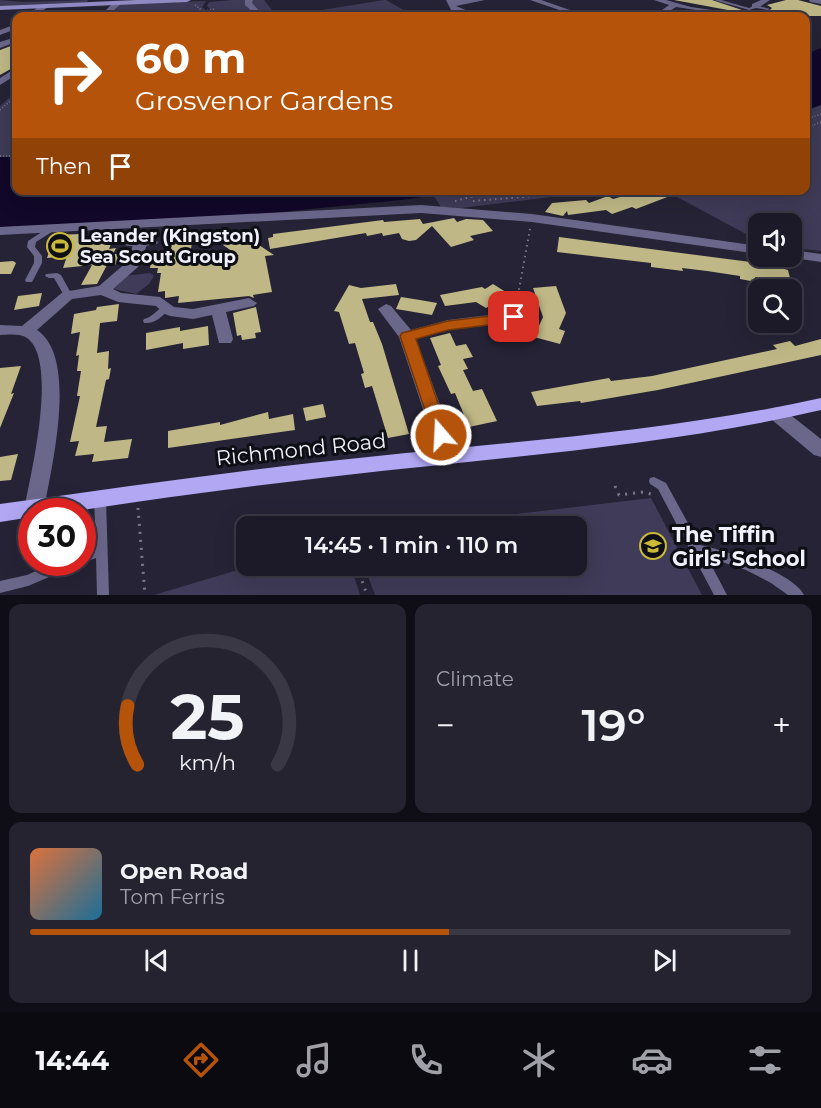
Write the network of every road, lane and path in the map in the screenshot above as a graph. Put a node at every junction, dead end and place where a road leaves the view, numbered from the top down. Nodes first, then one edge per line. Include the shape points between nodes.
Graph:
1 (187, 0) edge
2 (249, 0) edge
3 (481, 0) edge
4 (534, 0) edge
5 (658, 0) edge
6 (716, 0) edge
7 (766, 0) edge
8 (813, 0) edge
9 (142, 1) edge
10 (451, 2) edge
11 (821, 2) edge
12 (118, 3) junction
13 (674, 5) junction
14 (46, 6) junction
15 (58, 6) junction
16 (755, 6) junction
17 (201, 7) dead end
18 (0, 8) edge
19 (214, 9) dead end
20 (768, 9) dead end
21 (204, 11) joint
22 (36, 12) edge
23 (48, 12) edge
24 (108, 12) edge
25 (257, 12) edge
26 (466, 12) edge
27 (571, 12) edge
28 (664, 12) edge
29 (716, 12) edge
30 (12, 100) edge
31 (0, 110) edge
32 (479, 195) edge
33 (540, 195) edge
34 (532, 218) junction
35 (54, 228) junction
36 (0, 231) edge
37 (124, 243) dead end
38 (147, 243) joint
39 (748, 248) edge
40 (802, 255) edge
41 (821, 258) edge
42 (54, 275) dead end
43 (29, 280) dead end
44 (103, 290) junction
45 (68, 295) junction
46 (249, 303) dead end
47 (166, 308) junction
48 (386, 309) dead end
49 (218, 310) junction
50 (514, 317) joint
51 (147, 321) dead end
52 (0, 330) edge
53 (26, 331) junction
54 (407, 336) junction
55 (225, 339) dead end
56 (821, 404) edge
57 (777, 414) junction
58 (821, 450) edge
59 (449, 458) junction
60 (654, 480) dead end
61 (615, 486) dead end
62 (137, 494) junction
63 (655, 497) dead end
64 (36, 498) edge
65 (100, 500) junction
66 (96, 501) edge
67 (18, 511) edge
68 (0, 513) edge
69 (696, 549) junction
70 (102, 550) junction
71 (96, 552) edge
72 (38, 576) edge
73 (360, 576) edge
74 (0, 586) edge
75 (103, 595) edge
76 (145, 595) edge
77 (367, 595) edge
78 (721, 595) edge
79 (798, 595) edge

1 - 9 street
2 - 25 street
3 - 10 street
4 - 27 street
5 - 13 street
6 - 16 lane via 749,9
7 - 16 street
8 - 11 street
9 - 12 street
10 - 26 street via 454,8
12 - 15 street
12 - 24 street
13 - 28 street
13 - 29 street
14 - 15 street
14 - 18 street
14 - 22 street
15 - 23 street
16 - 20 lane
17 - 21 path
19 - 21 path
30 - 31 path
32 - 33 path via 449,203
34 - 35 street via 402,209
34 - 39 street
34 - 50 path
35 - 36 street
35 - 43 lane via 32,241 38,263
37 - 38 lane
38 - 44 street via 134,264
40 - 41 street
42 - 45 lane
44 - 45 street
44 - 47 street via 118,297 160,302
45 - 53 street
46 - 49 street
47 - 49 street via 193,314
47 - 51 lane
48 - 54 street
49 - 55 street
50 - 54 street via 448,325
52 - 53 street
53 - 64 street via 37,337 48,355 52,406
54 - 59 street
56 - 57 main road, Richmond Road
57 - 58 street
57 - 59 main road, Richmond Road via 640,436
59 - 62 main road, Richmond Road via 315,470
60 - 69 lane via 662,486
61 - 63 path via 619,495 643,492
62 - 65 main road, Richmond Road
62 - 76 path
65 - 66 main road, Richmond Road
65 - 70 lane
67 - 68 main road, Richmond Road
69 - 78 lane
69 - 79 lane via 723,555 776,579
70 - 71 lane
70 - 75 lane
72 - 74 lane
73 - 77 path

